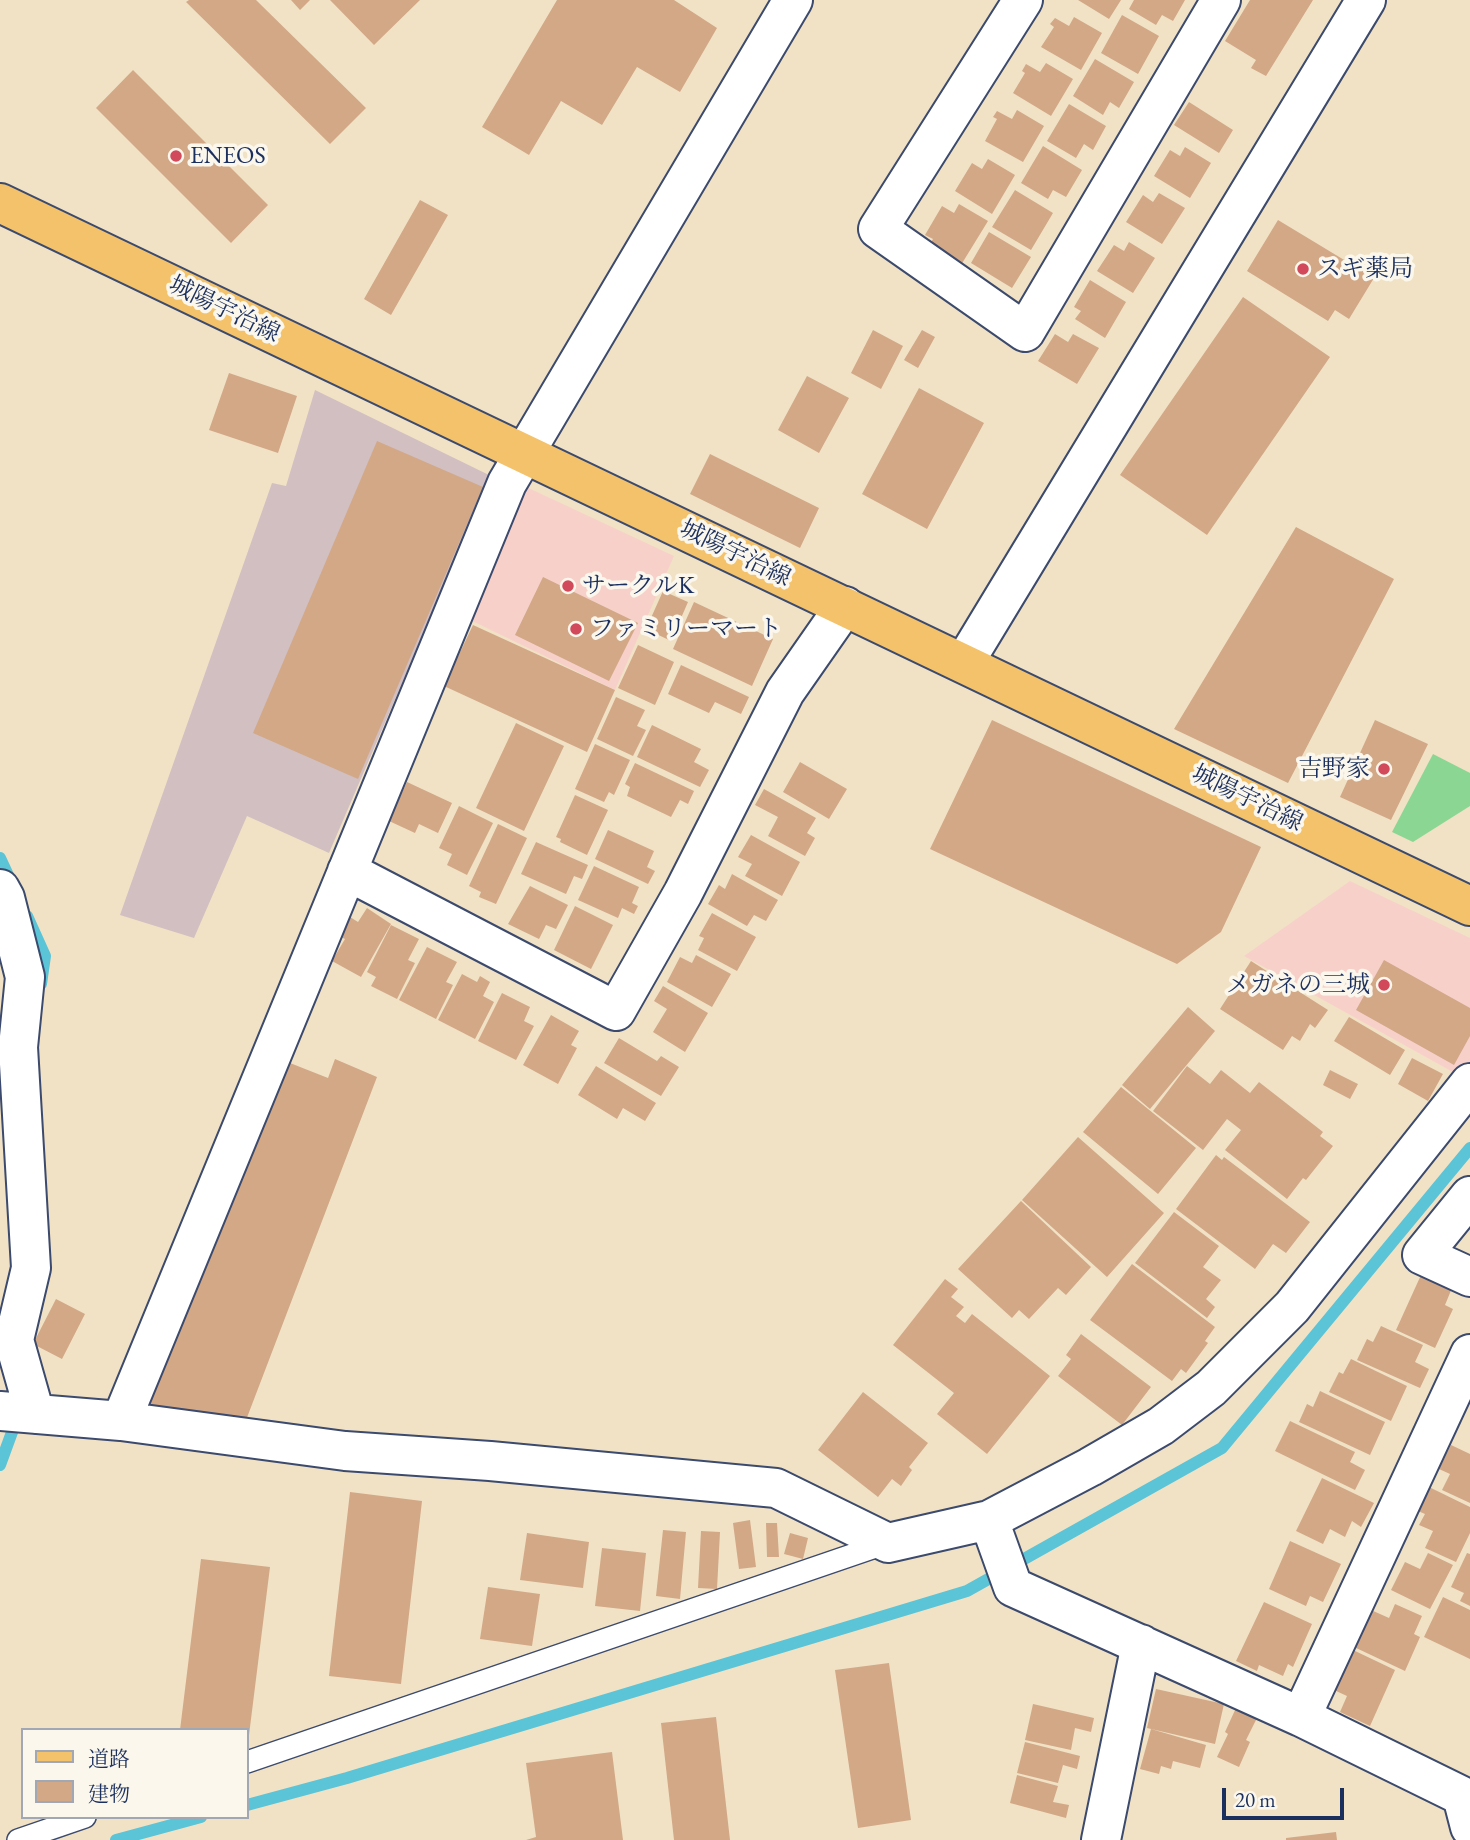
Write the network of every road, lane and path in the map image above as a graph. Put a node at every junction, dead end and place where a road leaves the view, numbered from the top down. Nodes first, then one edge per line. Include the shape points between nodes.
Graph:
1 (793, 0) edge
2 (1023, 0) edge
3 (1221, 0) edge
4 (1366, 0) edge
5 (0, 203) edge
6 (524, 453) junction
7 (845, 606) junction
8 (964, 663) junction
9 (347, 871) junction
10 (0, 889) edge
11 (1470, 906) edge
12 (1470, 1083) edge
13 (1470, 1196) edge
14 (1470, 1278) edge
15 (1470, 1354) edge
16 (17, 1413) edge
17 (121, 1421) junction
18 (990, 1526) junction
19 (888, 1543) junction
20 (1141, 1644) junction
21 (1301, 1717) junction
22 (248, 1762) edge
23 (1467, 1801) edge
24 (79, 1819) edge
25 (18, 1840) edge
26 (1101, 1840) edge

1 - 6 street
2 - 3 street via 878,229 1025,332
4 - 8 street
5 - 6 main road, 城陽宇治線
6 - 7 main road, 城陽宇治線
6 - 9 street via 502,495
7 - 8 main road, 城陽宇治線
7 - 9 street via 785,692 616,1011
8 - 11 main road, 城陽宇治線
9 - 17 street
10 - 16 street via 25,976 18,1047 31,1268 14,1340
12 - 18 street via 1292,1307 1211,1388 1161,1426
13 - 14 street via 1422,1255
15 - 21 street
16 - 17 street
17 - 19 street via 345,1451 776,1488
18 - 19 street
18 - 20 street via 1013,1587
19 - 22 lane
20 - 21 street
20 - 26 street
21 - 23 street
24 - 25 lane

